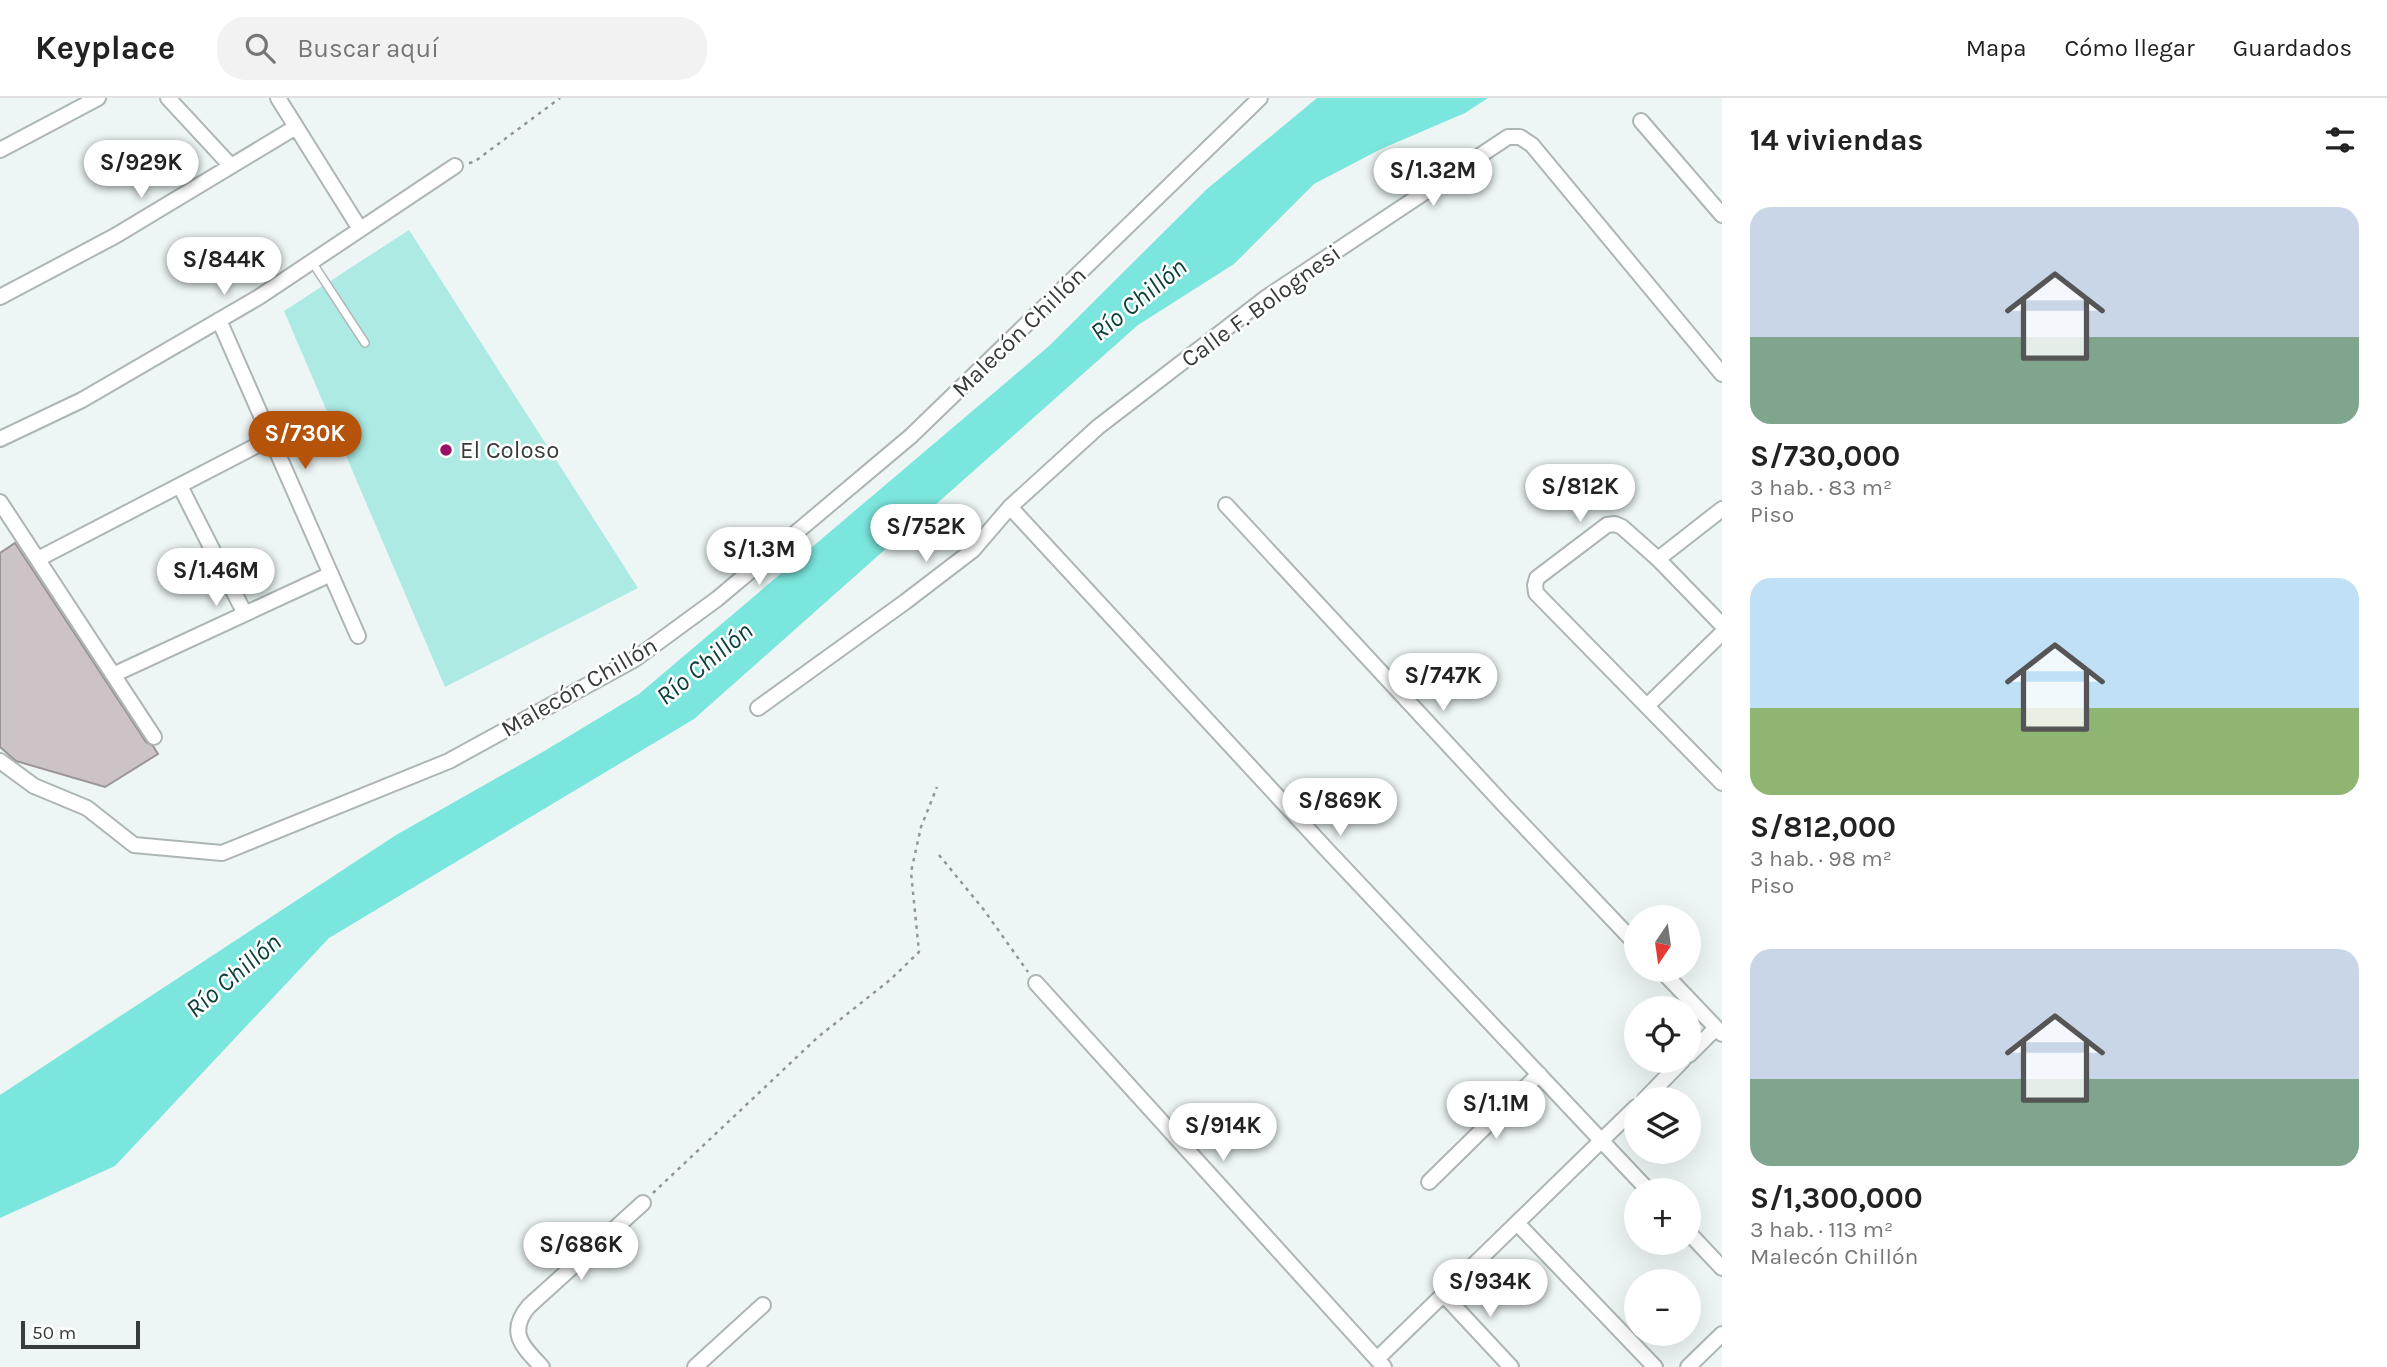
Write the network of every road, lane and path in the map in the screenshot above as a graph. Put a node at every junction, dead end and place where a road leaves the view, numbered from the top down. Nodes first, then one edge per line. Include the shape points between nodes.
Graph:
1 (98, 98) edge
2 (168, 98) edge
3 (278, 98) edge
4 (560, 98) edge
5 (1260, 98) edge
6 (1641, 121) dead end
7 (296, 127) junction
8 (0, 150) edge
9 (231, 166) junction
10 (455, 166) joint
11 (1722, 215) edge
12 (360, 229) junction
13 (312, 262) junction
14 (0, 297) edge
15 (219, 320) junction
16 (365, 344) dead end
17 (1722, 374) edge
18 (271, 438) junction
19 (0, 439) edge
20 (180, 486) junction
21 (0, 502) edge
22 (1226, 505) dead end
23 (1010, 507) junction
24 (1722, 509) edge
25 (38, 559) junction
26 (1658, 559) junction
27 (331, 575) junction
28 (245, 614) junction
29 (1722, 625) edge
30 (1722, 633) edge
31 (358, 636) dead end
32 (115, 674) junction
33 (1647, 706) junction
34 (758, 708) dead end
35 (154, 737) dead end
36 (0, 761) edge
37 (1721, 778) edge
38 (937, 787) dead end
39 (939, 855) dead end
40 (1624, 931) edge
41 (1672, 982) edge
42 (1036, 983) joint
43 (1719, 1031) edge
44 (1701, 1045) edge
45 (1670, 1073) edge
46 (1539, 1074) junction
47 (1656, 1087) edge
48 (1624, 1119) edge
49 (1602, 1141) junction
50 (1637, 1178) edge
51 (1429, 1182) dead end
52 (643, 1203) joint
53 (1517, 1223) junction
54 (1701, 1246) edge
55 (1722, 1268) edge
56 (1443, 1294) junction
57 (763, 1306) dead end
58 (1722, 1334) edge
59 (1380, 1363) edge
60 (542, 1367) edge
61 (695, 1367) edge
62 (1511, 1367) edge
63 (1655, 1367) edge
64 (1688, 1367) edge

1 - 8 street
2 - 9 street
3 - 7 street
4 - 10 path via 474,162
5 - 36 street, Malecón Chillón via 911,436 717,599 635,659 449,761 222,853 134,845 87,808 34,786
6 - 11 street
7 - 9 street
7 - 12 street
9 - 14 street via 115,236
10 - 12 street
12 - 13 street
13 - 15 street
13 - 16 lane
15 - 18 street
15 - 19 street via 82,400
17 - 23 street, Calle F. Bolognesi via 1532,145 1508,137 1267,297 1098,427
18 - 20 street
18 - 27 street
20 - 25 street
20 - 28 street
21 - 25 street
22 - 40 street
23 - 34 street via 973,550
23 - 46 street
24 - 26 street
25 - 32 street
26 - 29 street
26 - 33 street via 1622,527 1607,525 1537,578 1535,585 1536,593
27 - 28 street
27 - 31 street
28 - 32 street
30 - 33 street
32 - 35 street
33 - 37 street
38 - 52 path via 921,827 911,872 919,952 818,1037
39 - 42 path
41 - 43 street
42 - 59 street
43 - 44 street
45 - 47 street
46 - 49 street
46 - 51 street
48 - 49 street
49 - 50 street
49 - 53 street
52 - 60 street via 520,1317 516,1329 524,1347
53 - 56 street
53 - 63 street
54 - 55 street
56 - 59 street
56 - 62 street
57 - 61 street
58 - 64 street

